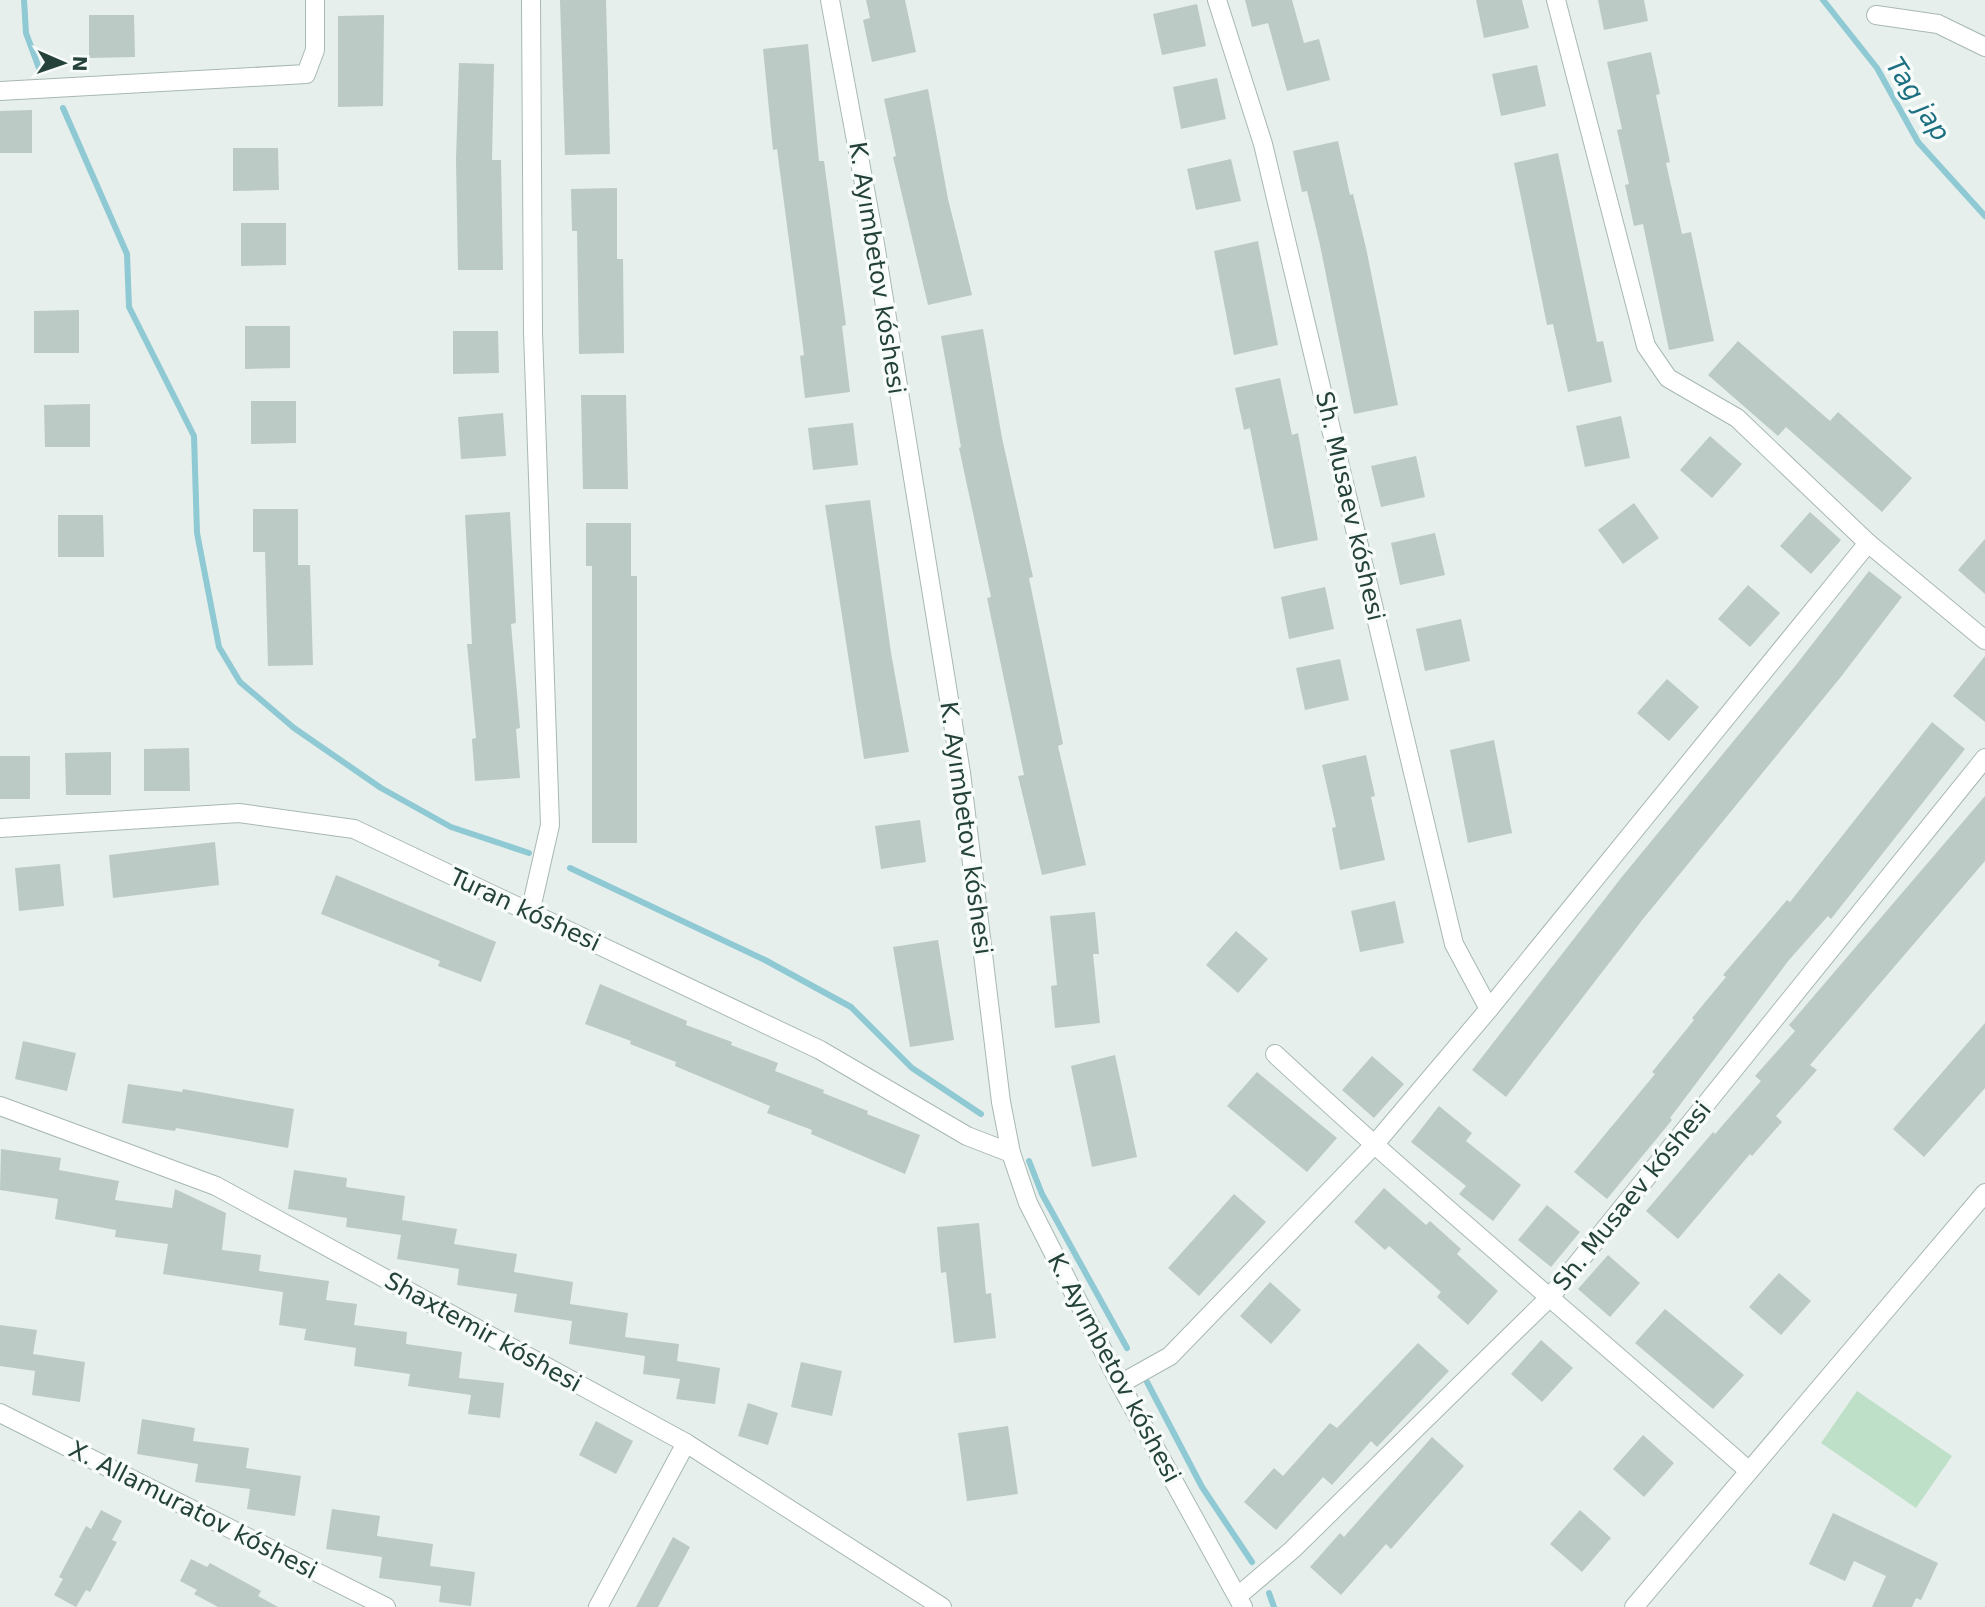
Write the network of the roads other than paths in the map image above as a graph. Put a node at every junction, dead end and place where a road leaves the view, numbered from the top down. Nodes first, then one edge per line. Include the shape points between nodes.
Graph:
1 (315, 0) edge
2 (531, 0) edge
3 (830, 0) edge
4 (1217, 0) edge
5 (1556, 0) edge
6 (1876, 15) dead end
7 (1985, 47) edge
8 (0, 91) edge
9 (1868, 543) junction
10 (1985, 640) edge
11 (1985, 758) edge
12 (0, 828) edge
13 (530, 913) junction
14 (1489, 1009) junction
15 (1275, 1054) dead end
16 (0, 1106) edge
17 (1374, 1145) junction
18 (1011, 1153) junction
19 (1985, 1193) edge
20 (1552, 1296) junction
21 (1120, 1384) junction
22 (0, 1413) edge
23 (686, 1443) junction
24 (1749, 1471) junction
25 (1240, 1601) edge
26 (386, 1607) edge
27 (598, 1607) edge
28 (942, 1607) edge
29 (1634, 1607) edge

1 - 8 street via 315,50 306,74
2 - 13 street via 533,332 551,825
3 - 18 street, K. Ayımbetov kóshesi via 874,238 961,773
4 - 14 street, Sh. Musaev kóshesi via 1263,144 1454,944
5 - 9 street via 1646,346 1668,378 1737,418
6 - 7 street via 1938,24
9 - 10 street
9 - 14 street
11 - 20 street, Sh. Musaev kóshesi
12 - 13 street, Turan kóshesi via 239,813 354,829
13 - 18 street, Turan kóshesi via 820,1050 967,1136
14 - 17 street
15 - 17 street
16 - 23 street, Shaxtemir kóshesi via 216,1186
17 - 20 street
17 - 21 street via 1170,1356
18 - 21 street, K. Ayımbetov kóshesi via 1028,1203
19 - 24 street
20 - 24 street
20 - 25 street, Sh. Musaev kóshesi
21 - 25 street, K. Ayımbetov kóshesi
22 - 26 street, X. Allamuratov kóshesi
23 - 27 street
23 - 28 street, Shaxtemir kóshesi
24 - 29 street

